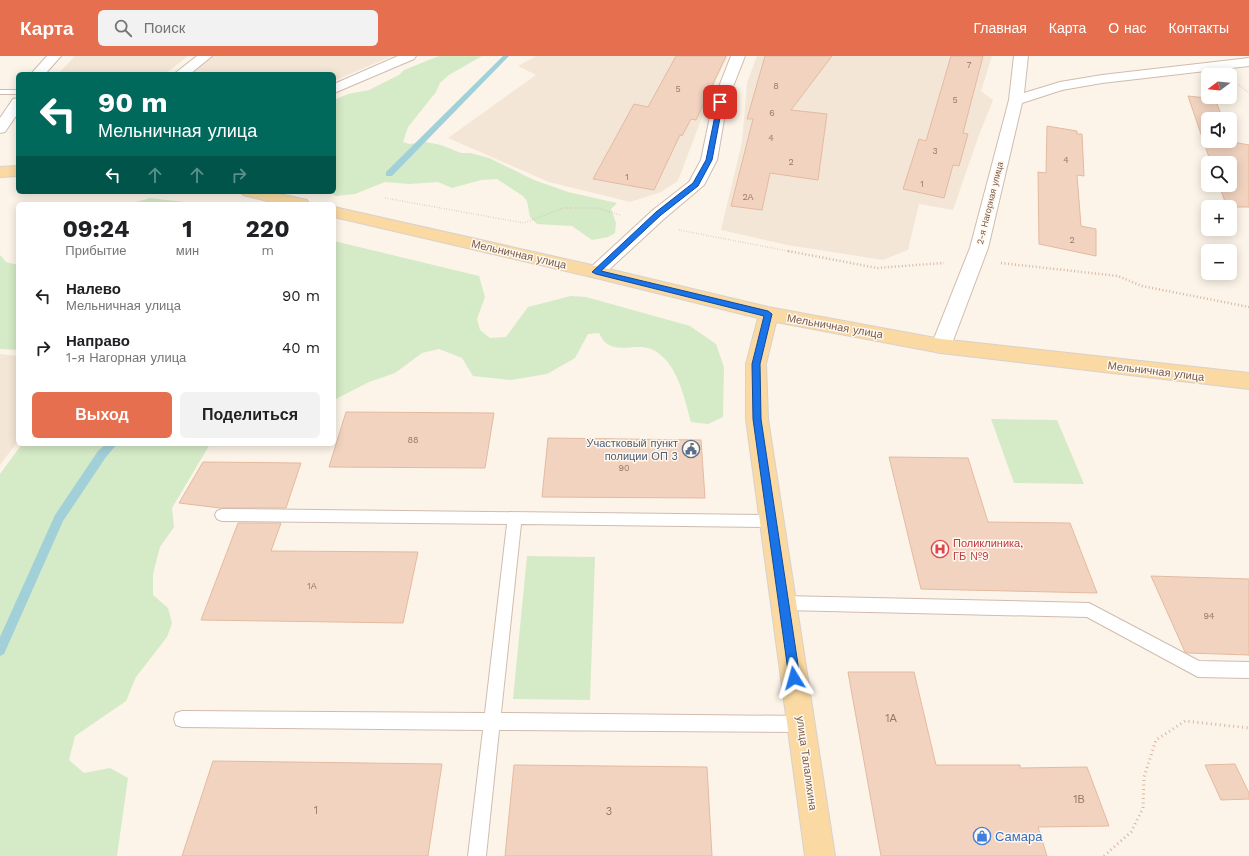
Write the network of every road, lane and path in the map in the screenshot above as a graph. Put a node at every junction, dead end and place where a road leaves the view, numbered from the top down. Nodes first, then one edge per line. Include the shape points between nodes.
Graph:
1 (54, 56) edge
2 (205, 56) edge
3 (409, 56) edge
4 (738, 56) edge
5 (1021, 56) edge
6 (1249, 62) edge
7 (40, 72) edge
8 (184, 72) edge
9 (336, 88) edge
10 (0, 92) edge
11 (16, 92) edge
12 (1016, 100) junction
13 (16, 105) edge
14 (0, 129) edge
15 (16, 171) edge
16 (0, 172) edge
17 (258, 194) edge
18 (382, 198) dead end
19 (292, 202) edge
20 (336, 212) edge
21 (648, 224) junction
22 (974, 260) junction
23 (596, 272) junction
24 (1249, 307) edge
25 (768, 314) junction
26 (941, 346) junction
27 (1249, 381) edge
28 (222, 515) dead end
29 (515, 518) junction
30 (772, 520) junction
31 (784, 603) junction
32 (1249, 670) edge
33 (182, 719) dead end
34 (493, 722) junction
35 (801, 724) junction
36 (1249, 728) edge
37 (477, 856) edge
38 (820, 856) edge
39 (1104, 856) edge

1 - 7 street
2 - 8 street
3 - 9 street
4 - 21 street via 720,102 709,160 696,185
5 - 12 street, 2-я Нагорная улица
6 - 12 street via 1102,79 1060,86
10 - 11 lane
12 - 22 street, 2-я Нагорная улица
13 - 14 street
15 - 16 main road
17 - 19 main road
18 - 21 path via 524,223 563,208 598,208
20 - 23 main road, Мельничная улица
21 - 22 path via 878,268
21 - 23 street
22 - 24 path via 1101,273 1118,276 1142,286
22 - 26 street, 2-я Нагорная улица
23 - 25 main road, Мельничная улица
25 - 26 main road, Мельничная улица
25 - 30 main road, улица Талалихина via 756,364 757,419
26 - 27 main road, Мельничная улица
28 - 29 lane
29 - 30 lane
29 - 34 lane
30 - 31 main road, улица Талалихина
31 - 32 lane via 1089,610 1198,669
31 - 35 main road, улица Талалихина
33 - 34 lane
34 - 35 lane
34 - 37 lane
35 - 38 main road, улица Талалихина
36 - 39 path via 1186,722 1156,740 1144,777 1143,808 1131,832

